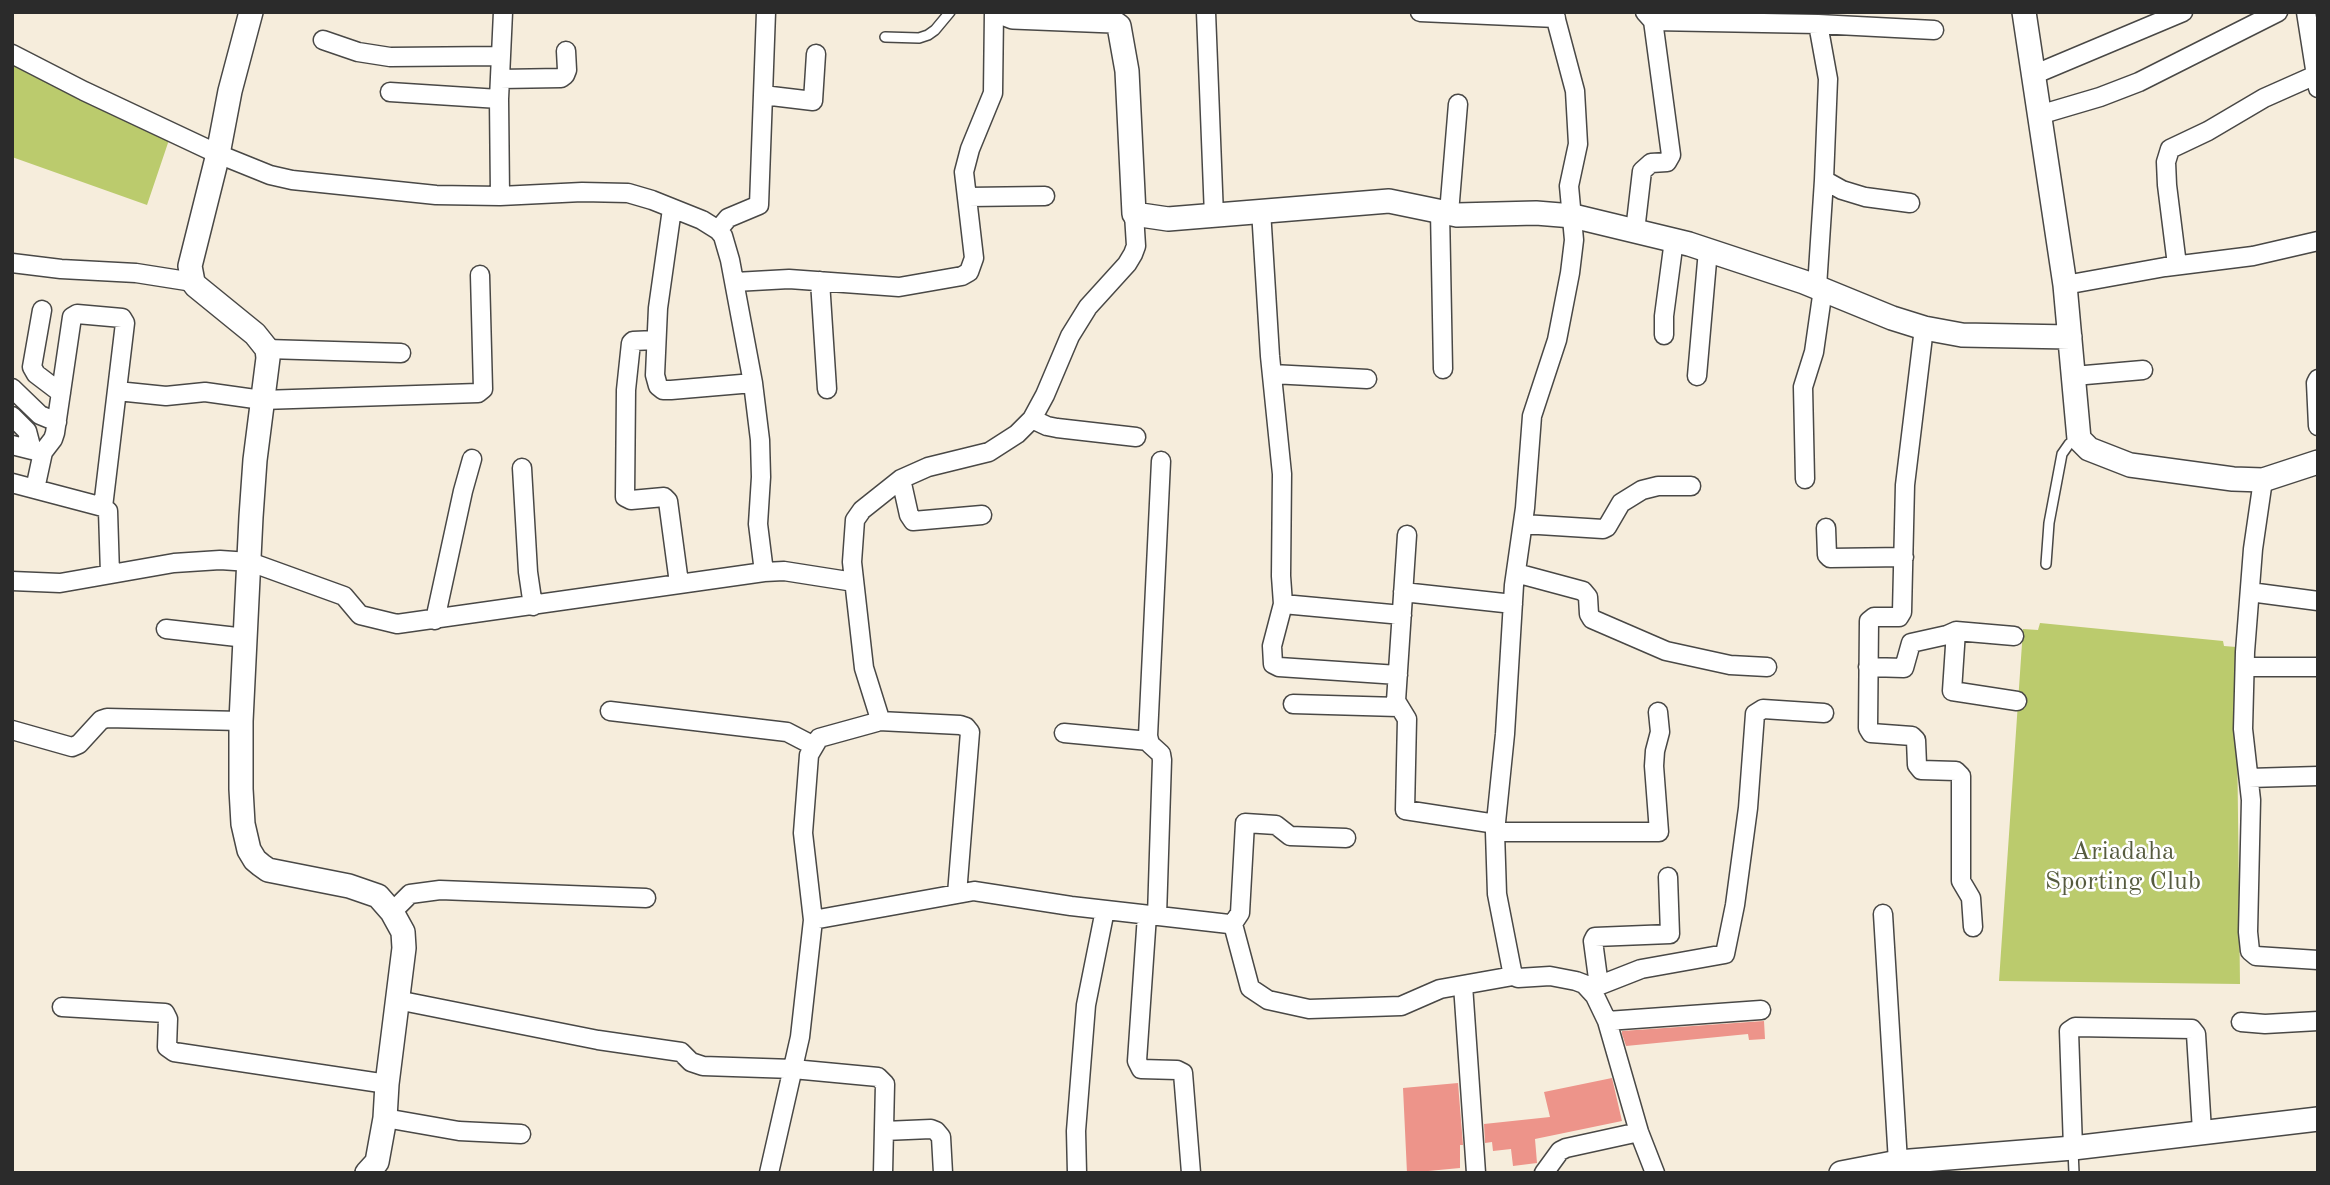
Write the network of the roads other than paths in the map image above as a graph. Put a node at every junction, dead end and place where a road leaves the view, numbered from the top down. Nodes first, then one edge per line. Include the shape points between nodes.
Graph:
1 (251, 12) edge
2 (503, 12) edge
3 (766, 12) edge
4 (950, 12) edge
5 (994, 12) edge
6 (1000, 12) edge
7 (1206, 12) edge
8 (1420, 12) edge
9 (2024, 12) edge
10 (2183, 12) edge
11 (2278, 12) edge
12 (2306, 12) edge
13 (1555, 15) edge
14 (1649, 17) edge
15 (1794, 18) edge
16 (1122, 19) edge
17 (1818, 24) junction
18 (1934, 30) dead end
19 (885, 37) dead end
20 (323, 40) dead end
21 (566, 51) dead end
22 (12, 54) edge
23 (816, 54) dead end
24 (500, 56) junction
25 (2034, 75) junction
26 (499, 79) junction
27 (2317, 79) edge
28 (390, 92) dead end
29 (763, 95) junction
30 (499, 99) junction
31 (1458, 104) dead end
32 (2039, 115) junction
33 (218, 155) junction
34 (1824, 180) junction
35 (500, 196) junction
36 (1045, 196) dead end
37 (968, 197) junction
38 (1910, 202) dead end
39 (672, 209) junction
40 (1261, 210) junction
41 (1445, 212) junction
42 (1134, 214) junction
43 (1214, 216) junction
44 (1573, 216) junction
45 (718, 230) junction
46 (1635, 231) junction
47 (1674, 240) junction
48 (2318, 241) edge
49 (1708, 250) junction
50 (12, 263) edge
51 (2177, 265) junction
52 (480, 275) dead end
53 (820, 281) junction
54 (193, 282) junction
55 (735, 282) junction
56 (2065, 285) junction
57 (1820, 288) junction
58 (42, 310) dead end
59 (1924, 328) junction
60 (1664, 335) dead end
61 (2070, 337) junction
62 (656, 340) junction
63 (267, 349) junction
64 (401, 353) dead end
65 (1443, 369) dead end
66 (2143, 370) dead end
67 (1272, 374) junction
68 (1697, 376) dead end
69 (2074, 376) junction
70 (1367, 379) dead end
71 (2318, 379) edge
72 (753, 383) junction
73 (12, 388) edge
74 (827, 389) dead end
75 (117, 391) junction
76 (61, 393) junction
77 (262, 400) junction
78 (12, 416) edge
79 (1032, 419) junction
80 (57, 422) junction
81 (2318, 426) edge
82 (1136, 437) dead end
83 (2079, 439) junction
84 (12, 445) edge
85 (38, 451) junction
86 (472, 459) dead end
87 (1161, 461) dead end
88 (2318, 462) edge
89 (522, 468) dead end
90 (901, 479) junction
91 (1805, 479) dead end
92 (2263, 480) junction
93 (12, 483) edge
94 (1691, 486) dead end
95 (35, 489) junction
96 (103, 508) junction
97 (982, 515) dead end
98 (1523, 524) junction
99 (1826, 528) dead end
100 (1407, 535) dead end
101 (1904, 557) junction
102 (250, 562) junction
103 (2046, 564) dead end
104 (764, 572) junction
105 (1516, 573) junction
106 (110, 575) junction
107 (12, 580) edge
108 (855, 582) junction
109 (679, 583) junction
110 (1403, 592) junction
111 (2249, 592) junction
112 (2318, 601) edge
113 (1283, 604) junction
114 (1513, 604) junction
115 (533, 606) junction
116 (1402, 615) junction
117 (435, 620) junction
118 (166, 629) dead end
119 (1956, 631) junction
120 (2014, 636) dead end
121 (246, 638) junction
122 (1767, 667) dead end
123 (1868, 667) junction
124 (2245, 667) junction
125 (2318, 667) edge
126 (1398, 675) junction
127 (2017, 701) dead end
128 (1293, 704) dead end
129 (1398, 708) junction
130 (610, 711) dead end
131 (1658, 712) dead end
132 (1824, 713) dead end
133 (241, 721) junction
134 (879, 721) junction
135 (12, 730) edge
136 (1064, 733) dead end
137 (1149, 741) junction
138 (814, 746) junction
139 (2318, 776) edge
140 (2249, 778) junction
141 (1495, 828) junction
142 (1346, 838) dead end
143 (1668, 877) dead end
144 (957, 894) junction
145 (646, 898) dead end
146 (1105, 910) junction
147 (393, 912) junction
148 (1883, 914) dead end
149 (1152, 915) junction
150 (813, 920) junction
151 (1232, 925) junction
152 (1973, 927) dead end
153 (2318, 960) edge
154 (1513, 976) junction
155 (1463, 985) junction
156 (1594, 988) junction
157 (397, 1000) junction
158 (62, 1007) dead end
159 (1761, 1010) dead end
160 (2318, 1020) edge
161 (1607, 1021) junction
162 (2241, 1022) dead end
163 (793, 1069) junction
164 (387, 1084) junction
165 (385, 1118) junction
166 (2318, 1119) edge
167 (884, 1131) junction
168 (2202, 1131) junction
169 (1639, 1132) junction
170 (520, 1133) dead end
171 (2073, 1148) junction
172 (1898, 1162) junction
173 (367, 1173) edge
174 (769, 1173) edge
175 (883, 1173) edge
176 (943, 1173) edge
177 (1077, 1173) edge
178 (1191, 1173) edge
179 (1476, 1173) edge
180 (1544, 1173) edge
181 (1655, 1173) edge
182 (1841, 1173) edge
183 (2074, 1173) edge

1 - 33 street
2 - 24 street
3 - 29 street
4 - 19 lane via 928,35
5 - 37 street via 993,93 966,159
6 - 16 street
7 - 43 street
8 - 13 street
9 - 25 street
10 - 25 street
11 - 32 street via 2138,82
12 - 27 street
13 - 44 street via 1574,91 1578,144 1569,186
14 - 15 street
14 - 46 street via 1671,155 1667,162 1651,163 1642,171
15 - 17 street
16 - 42 street
17 - 18 street
17 - 34 street via 1828,79
20 - 24 street via 390,57
21 - 26 street via 567,70 561,78
22 - 33 street
23 - 29 street via 813,101
24 - 26 street
25 - 32 street
26 - 30 street
27 - 51 street via 2264,97 2169,149 2167,185
28 - 30 street
29 - 45 street via 759,205 728,218
30 - 35 street
31 - 41 street
32 - 56 street
33 - 35 street via 310,184
33 - 54 street via 190,260
34 - 38 street via 1865,197
34 - 57 street
35 - 39 street via 621,192
36 - 37 street
37 - 53 street via 974,258 966,274 899,286
39 - 45 street
39 - 62 street
40 - 41 street via 1389,201
40 - 43 street
40 - 67 street
41 - 44 street
41 - 65 street
42 - 43 street via 1168,219
42 - 79 street via 1133,254 1070,336
44 - 46 street
44 - 98 street via 1572,265 1557,340 1532,416
45 - 55 street
46 - 47 street
47 - 49 street
47 - 60 street
48 - 51 street via 2253,256
49 - 57 street
49 - 68 street
50 - 54 street
51 - 56 street
52 - 77 street via 481,392
53 - 55 street
53 - 74 street
54 - 63 street
55 - 72 street
56 - 61 street
57 - 59 street
57 - 91 street via 1814,352 1803,387
58 - 76 street via 32,367
59 - 61 street via 1962,335
59 - 101 street via 1908,445
61 - 69 street
62 - 72 street via 656,382 663,390
62 - 109 street via 631,343 625,497 664,497 668,501
63 - 64 street
63 - 77 street
66 - 69 street
67 - 70 street
67 - 113 street via 1282,474
69 - 83 street
71 - 81 street
72 - 104 street via 760,440 758,524
73 - 80 street via 40,415
75 - 76 street via 124,319 77,314 72,317
75 - 77 street via 166,396 205,392
75 - 96 street
76 - 80 street
77 - 102 street
78 - 85 street
79 - 82 street via 1047,426
79 - 90 street via 989,452 928,467
80 - 85 street via 53,439
83 - 92 street via 2089,449 2130,465
83 - 103 lane via 2068,443 2062,454
84 - 85 street
85 - 95 street
86 - 117 street
87 - 137 street
88 - 92 street
89 - 115 street
90 - 97 street via 913,521
90 - 108 street via 855,520
92 - 111 street
93 - 95 street
94 - 98 street via 1642,490 1621,503 1603,529
95 - 96 street
96 - 106 street via 109,517
98 - 105 street
99 - 101 street via 1830,558
100 - 110 street
101 - 123 street via 1901,615 1869,621
102 - 106 street via 195,561
102 - 117 street via 344,596 360,615 392,624
102 - 121 street
104 - 108 street
104 - 109 street
105 - 114 street
105 - 122 street via 1583,591 1592,619 1666,651 1730,665
106 - 107 street via 60,583
108 - 134 street via 864,668
109 - 115 street
110 - 114 street
110 - 116 street
111 - 112 street
111 - 124 street
113 - 116 street
113 - 126 street via 1272,646 1276,666
114 - 141 street
115 - 117 street
116 - 126 street
118 - 121 street
119 - 120 street
119 - 123 street via 1911,643 1904,668
119 - 127 street via 1952,691
121 - 133 street
123 - 152 street via 1868,732 1912,736 1921,770 1956,771 1961,776 1961,881 1971,898
124 - 125 street
124 - 140 street via 2243,729
126 - 129 street
128 - 129 street
129 - 141 street via 1407,719 1405,810
130 - 138 street via 787,732
131 - 141 street via 1654,766 1659,832
132 - 156 street via 1763,709 1755,714 1748,808 1725,954 1641,969
133 - 135 street via 107,718 72,747
133 - 147 street via 243,824 255,860 268,870 369,892
134 - 138 street via 819,738
134 - 144 street via 960,725 970,732
136 - 137 street
137 - 149 street via 1162,760
138 - 150 street via 809,755 803,833
139 - 140 street
140 - 153 street via 2250,951 2256,956
141 - 154 street via 1497,894
142 - 151 street via 1290,836 1276,825 1245,823 1240,913
143 - 156 street via 1670,934 1595,937
144 - 146 street via 974,891
144 - 150 street
145 - 147 street via 440,890 410,894
146 - 149 street
146 - 177 street via 1086,1005
147 - 157 street via 404,939
148 - 172 street
149 - 151 street
149 - 178 street via 1138,1065 1183,1073
150 - 163 street
151 - 155 street via 1250,988 1268,1000 1309,1009 1401,1006 1440,989
154 - 155 street
154 - 156 street via 1562,978
155 - 179 street
156 - 161 street
157 - 163 street via 681,1052 703,1066
157 - 164 street
158 - 164 street via 165,1013 169,1018 167,1047 174,1052
159 - 161 street
160 - 162 street
161 - 169 street
163 - 167 street via 878,1077 885,1084
163 - 174 street
164 - 165 street
165 - 170 street via 459,1131
165 - 173 street via 379,1156
166 - 168 street
167 - 175 street
167 - 176 street via 936,1130 941,1137
168 - 171 street
168 - 171 street via 2192,1029 2075,1027 2069,1031
169 - 180 street via 1566,1148
169 - 181 street
171 - 172 street
171 - 183 lane
172 - 182 street

